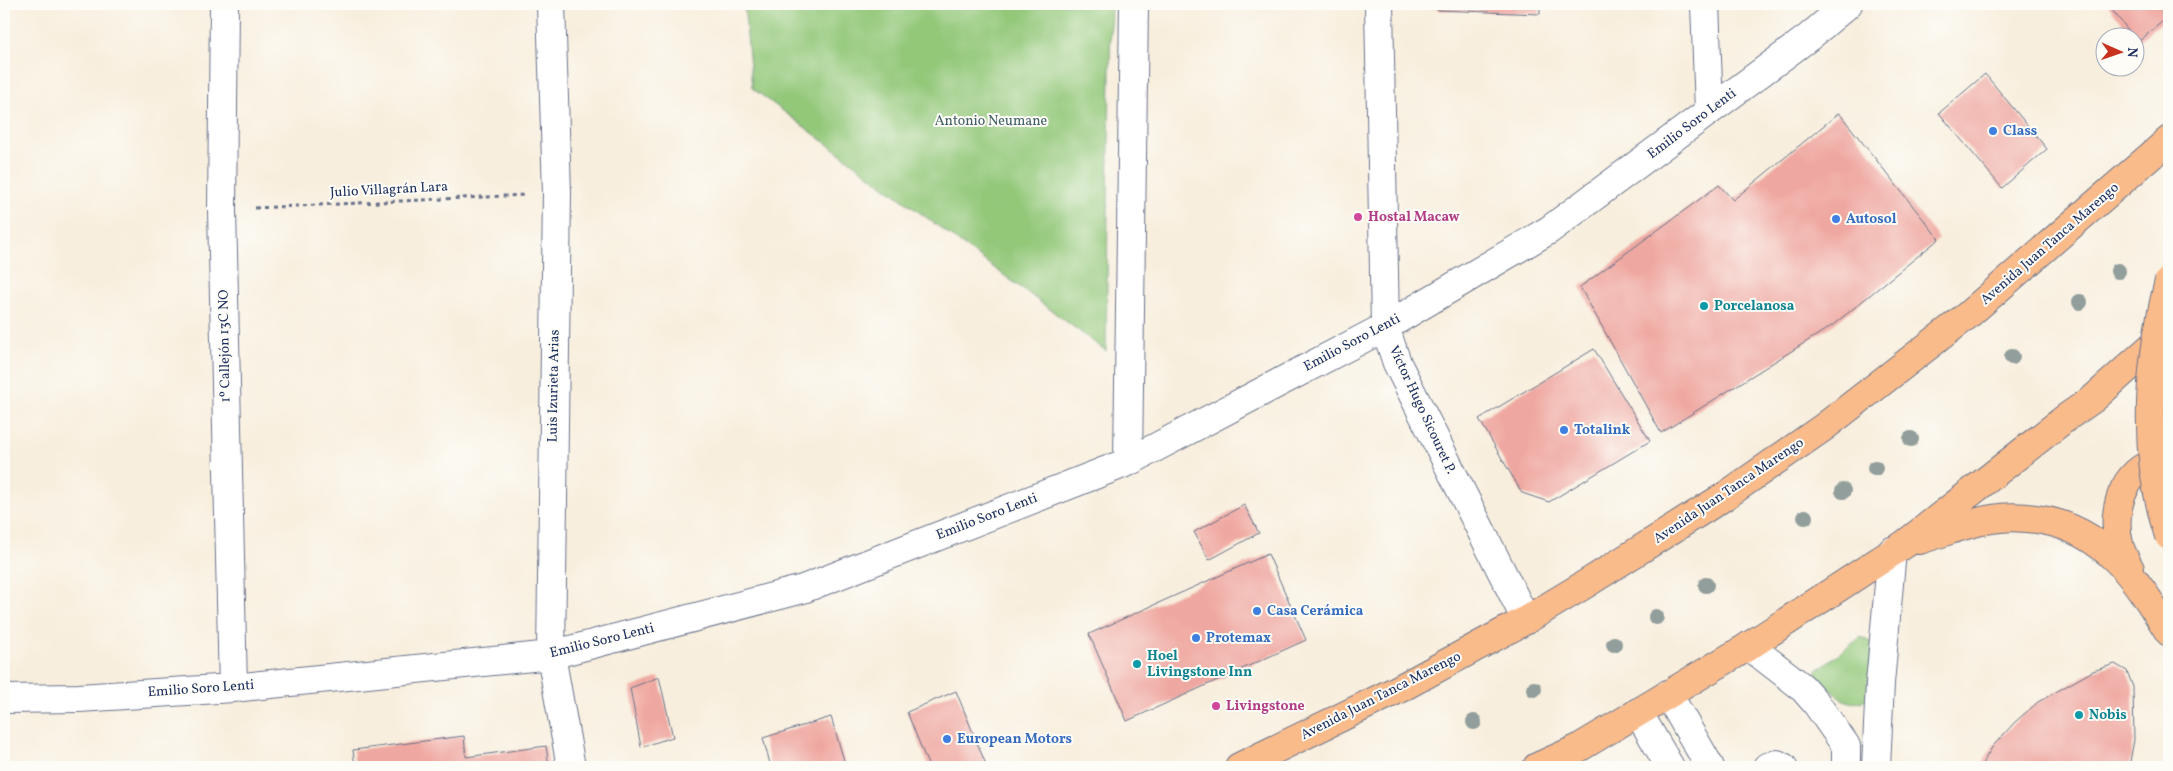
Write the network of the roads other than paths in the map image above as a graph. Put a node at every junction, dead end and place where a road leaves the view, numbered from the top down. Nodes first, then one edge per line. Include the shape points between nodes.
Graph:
1 (224, 4) edge
2 (551, 4) edge
3 (1134, 4) edge
4 (1379, 4) edge
5 (1705, 4) edge
6 (1848, 4) edge
7 (1709, 111) junction
8 (2169, 140) edge
9 (2169, 281) edge
10 (1385, 327) junction
11 (2169, 331) edge
12 (2169, 460) edge
13 (1128, 462) junction
14 (2169, 536) edge
15 (1899, 548) junction
16 (2145, 594) junction
17 (1526, 620) junction
18 (2169, 632) edge
19 (1749, 646) junction
20 (551, 655) junction
21 (233, 688) junction
22 (1668, 694) junction
23 (4, 699) edge
24 (1638, 712) junction
25 (571, 767) edge
26 (1239, 767) edge
27 (1537, 767) edge
28 (1670, 767) edge
29 (1710, 767) edge
30 (1767, 767) edge
31 (1783, 767) edge
32 (1846, 767) edge
33 (1876, 767) edge

1 - 21 street, 1º Callejón 13C NO via 222,210
2 - 20 street, Luis Izurieta Arias via 557,193
3 - 13 street
4 - 10 street, Víctor Hugo Sicouret P.
5 - 7 street
6 - 7 street, Emilio Soro Lenti via 1809,38
7 - 10 street, Emilio Soro Lenti via 1549,230
8 - 17 main road, Avenida Juan Tanca Marengo via 1968,315 1824,427 1725,496
9 - 14 main road, bridge via 2152,373 2151,427 2158,496
10 - 13 street, Emilio Soro Lenti
10 - 17 street, Víctor Hugo Sicouret P. via 1397,363
11 - 15 main road via 2093,399
12 - 16 main road via 2138,470 2126,484 2117,503 2119,544
13 - 20 street, Emilio Soro Lenti via 803,589
15 - 16 main road via 1993,518 2026,517 2057,522 2087,535 2110,552
15 - 19 main road
15 - 33 street via 1880,683
16 - 18 main road
17 - 26 main road, Avenida Juan Tanca Marengo via 1397,690
19 - 22 main road
19 - 32 street via 1802,687 1816,702 1846,746
20 - 21 street, Emilio Soro Lenti
20 - 25 street, Luis Izurieta Arias
21 - 23 street, Emilio Soro Lenti via 79,698
22 - 24 main road
22 - 29 street
24 - 27 main road via 1577,749
24 - 28 street
30 - 31 street via 1777,764

